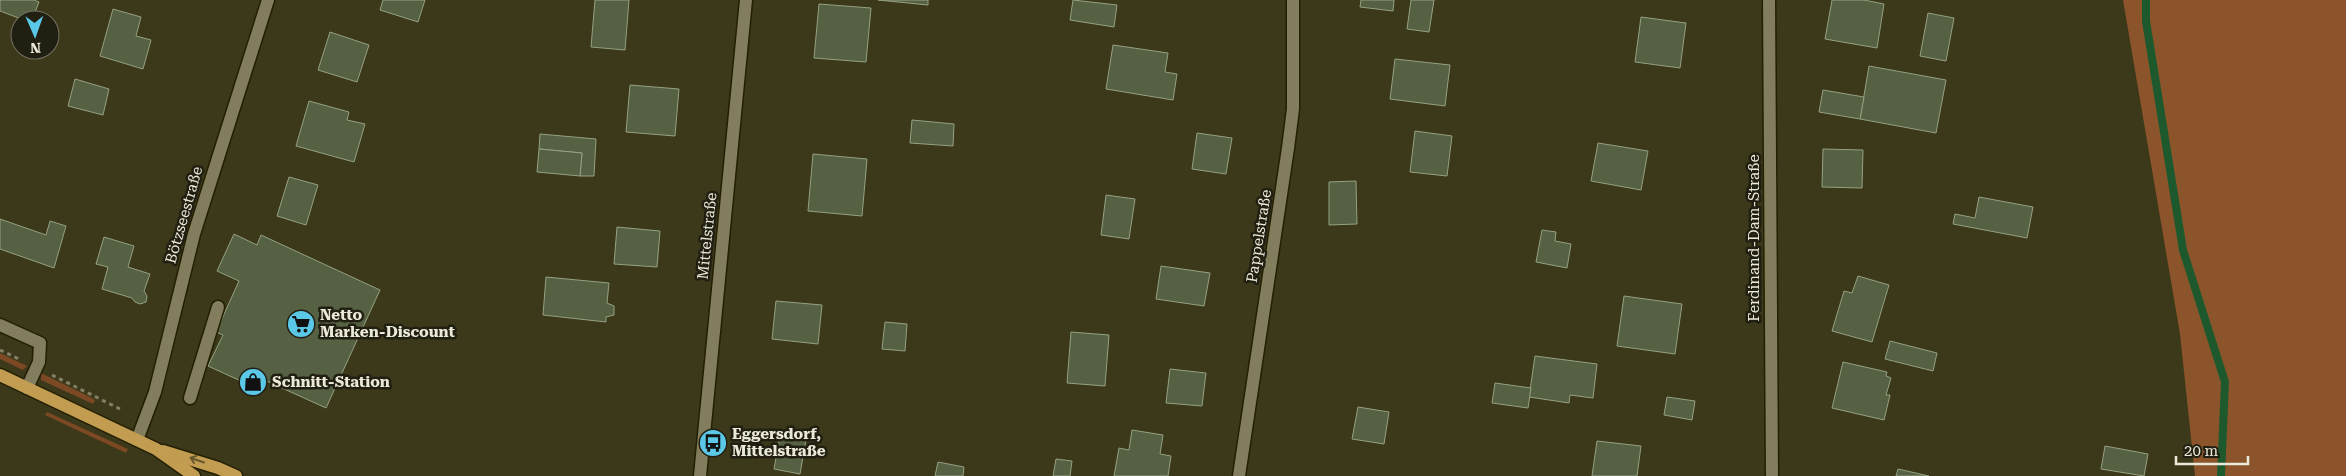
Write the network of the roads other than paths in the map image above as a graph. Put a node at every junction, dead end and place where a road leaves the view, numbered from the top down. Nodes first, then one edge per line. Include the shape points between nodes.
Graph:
1 (268, 0) edge
2 (746, 0) edge
3 (1293, 0) edge
4 (1769, 0) edge
5 (218, 307) dead end
6 (0, 325) edge
7 (0, 375) edge
8 (27, 388) junction
9 (190, 398) dead end
10 (136, 440) junction
11 (156, 450) junction
12 (194, 476) edge
13 (236, 476) edge
14 (700, 476) edge
15 (1239, 476) edge
16 (1772, 476) edge

1 - 10 street, Bötzseestraße via 194,234 155,392
2 - 14 street, Mittelstraße
3 - 15 street, Pappelstraße via 1292,109 1288,148
4 - 16 street, Ferdinand-Dam-Straße
5 - 9 street
6 - 8 street via 40,343 36,368
7 - 8 main road
8 - 10 main road
10 - 11 main road
11 - 12 main road
13 -> 11 main road

